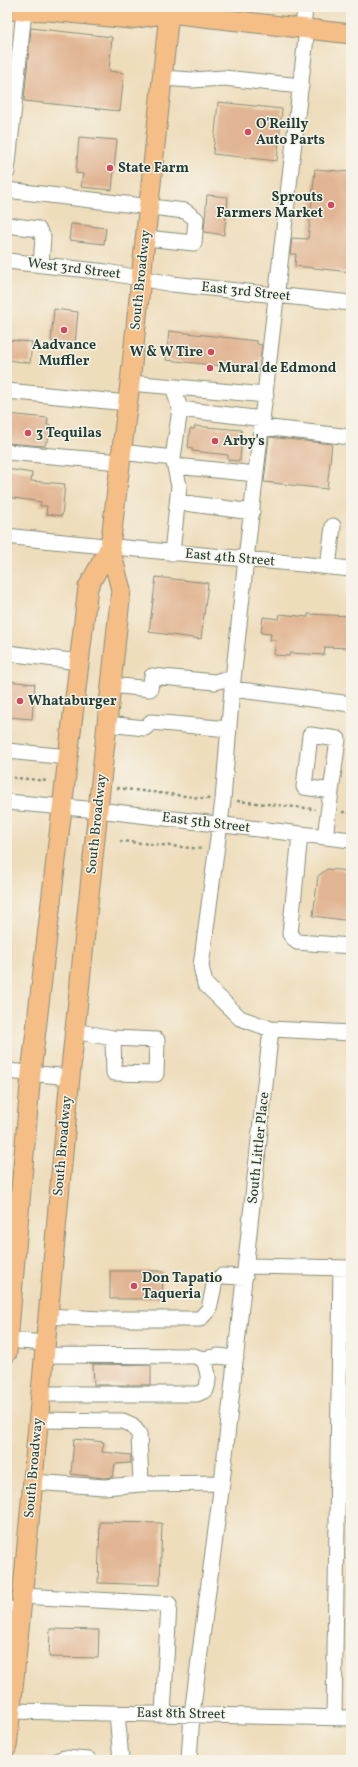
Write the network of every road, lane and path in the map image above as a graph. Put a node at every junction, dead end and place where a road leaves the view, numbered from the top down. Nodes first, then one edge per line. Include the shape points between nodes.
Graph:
1 (305, 7) edge
2 (166, 9) edge
3 (15, 10) edge
4 (305, 29) junction
5 (351, 34) edge
6 (12, 67) edge
7 (162, 78) junction
8 (301, 86) junction
9 (7, 172) edge
10 (7, 190) edge
11 (148, 207) junction
12 (7, 226) edge
13 (145, 238) junction
14 (7, 261) edge
15 (41, 265) junction
16 (141, 279) junction
17 (277, 296) junction
18 (351, 303) edge
19 (130, 383) junction
20 (173, 387) junction
21 (7, 391) edge
22 (266, 395) junction
23 (127, 403) junction
24 (180, 409) junction
25 (263, 423) junction
26 (351, 437) edge
27 (7, 452) edge
28 (120, 457) junction
29 (174, 462) junction
30 (256, 474) junction
31 (178, 502) junction
32 (252, 512) junction
33 (333, 526) dead end
34 (7, 536) edge
35 (110, 547) junction
36 (172, 553) junction
37 (246, 559) junction
38 (328, 567) junction
39 (351, 569) edge
40 (7, 653) edge
41 (79, 662) junction
42 (111, 685) junction
43 (233, 685) junction
44 (351, 704) edge
45 (108, 724) junction
46 (229, 729) junction
47 (7, 751) edge
48 (68, 757) junction
49 (7, 777) edge
50 (48, 781) dead end
51 (115, 788) dead end
52 (331, 791) dead end
53 (223, 800) junction
54 (7, 802) edge
55 (62, 808) junction
56 (98, 810) junction
57 (329, 811) junction
58 (351, 813) edge
59 (219, 825) junction
60 (300, 835) junction
61 (326, 837) junction
62 (351, 840) edge
63 (120, 841) dead end
64 (199, 849) dead end
65 (351, 946) edge
66 (271, 1029) junction
67 (74, 1032) junction
68 (351, 1033) edge
69 (113, 1038) dead end
70 (7, 1070) edge
71 (31, 1073) junction
72 (70, 1077) junction
73 (346, 1268) edge
74 (245, 1272) junction
75 (47, 1316) junction
76 (7, 1345) edge
77 (44, 1349) junction
78 (236, 1358) junction
79 (203, 1360) junction
80 (40, 1394) junction
81 (38, 1420) junction
82 (32, 1482) junction
83 (222, 1483) junction
84 (141, 1484) junction
85 (17, 1605) edge
86 (11, 1711) junction
87 (117, 1713) junction
88 (163, 1714) junction
89 (192, 1714) junction
90 (334, 1718) junction
91 (351, 1718) edge
92 (7, 1747) edge
93 (58, 1760) edge
94 (89, 1760) edge
95 (121, 1760) edge
96 (189, 1760) edge

1 - 4 street
2 - 3 main road via 130,19
2 - 4 main road
2 - 7 main road, South Broadway
3 - 6 street
4 - 5 main road
4 - 8 street
6 - 9 street
7 - 8 street via 224,78
7 - 11 main road, South Broadway
8 - 17 street
10 - 11 street
11 - 13 main road, South Broadway
11 - 13 street via 185,211 196,219 194,243
12 - 15 street via 38,229 43,237
13 - 16 main road, South Broadway
14 - 15 street, West 3rd Street
15 - 16 street, West 3rd Street via 106,272
16 - 17 street, East 3rd Street
16 - 19 main road, South Broadway
17 - 18 street, East 3rd Street
17 - 22 street
19 - 20 street
19 - 23 main road, South Broadway
20 - 22 street
20 - 24 street
21 - 23 street
22 - 25 street
23 - 28 main road, South Broadway
24 - 25 street
24 - 29 street
25 - 26 street
25 - 30 street
27 - 28 street
28 - 29 street
28 - 35 main road, South Broadway
29 - 30 street
29 - 31 street via 179,486
30 - 32 street
31 - 32 street
31 - 36 street
32 - 37 street
33 - 38 street
34 - 35 street, East 4th Street
35 - 36 street, East 4th Street
35 - 41 main road, South Broadway via 88,587
35 - 42 main road, South Broadway via 121,590
36 - 37 street, East 4th Street
37 - 38 street, East 4th Street
37 - 43 street
38 - 39 street, East 4th Street
40 - 41 street
41 - 48 main road, South Broadway
42 - 43 street via 150,689 152,676 215,682 222,680
42 - 45 main road, South Broadway
43 - 44 street
43 - 46 street
45 - 46 street via 146,728 151,722
45 - 56 main road, South Broadway
46 - 53 street
47 - 48 street
48 - 55 main road, South Broadway
49 - 50 path
51 - 53 path, East 5th Street
52 - 57 street
53 - 57 path, East 5th Street
53 - 59 street
54 - 55 street, East 5th Street
55 - 56 street, East 5th Street
55 - 71 main road, South Broadway
56 - 59 street, East 5th Street
56 - 67 main road, South Broadway
57 - 58 path, East 5th Street
57 - 61 street
59 - 60 street, East 5th Street
59 - 66 street via 201,966 205,984 240,1018
60 - 61 street, East 5th Street
60 - 65 street via 290,934 297,942
61 - 62 street, East 5th Street
63 - 64 path, East 5th Street
66 - 68 street
66 - 74 street, South Littler Place
67 - 69 street
67 - 72 main road, South Broadway
70 - 71 street
71 - 72 street
71 - 76 main road, South Broadway
72 - 75 main road, South Broadway
73 - 74 street
73 - 90 street
74 - 75 street via 222,1276 215,1281 209,1309 200,1319
74 - 78 street, South Littler Place
75 - 77 main road, South Broadway
76 - 77 street
77 - 79 street via 194,1356
77 - 80 main road, South Broadway
78 - 79 street via 218,1356
78 - 83 street, South Littler Place
79 - 80 street via 209,1382 206,1390 197,1394
80 - 81 main road, South Broadway
81 - 82 main road, South Broadway
81 - 84 street via 122,1421 132,1425 139,1434
82 - 84 street via 104,1487
82 - 85 main road, South Broadway
83 - 84 street
83 - 89 street, South Littler Place
85 - 86 main road, South Broadway
85 - 88 street via 169,1604
86 - 87 street, East 8th Street
86 - 92 main road, South Broadway
87 - 88 street, East 8th Street
87 - 95 street
88 - 89 street, East 8th Street
89 - 90 street, East 8th Street
89 - 96 street, South Littler Place
90 - 91 street, East 8th Street
93 - 94 street

